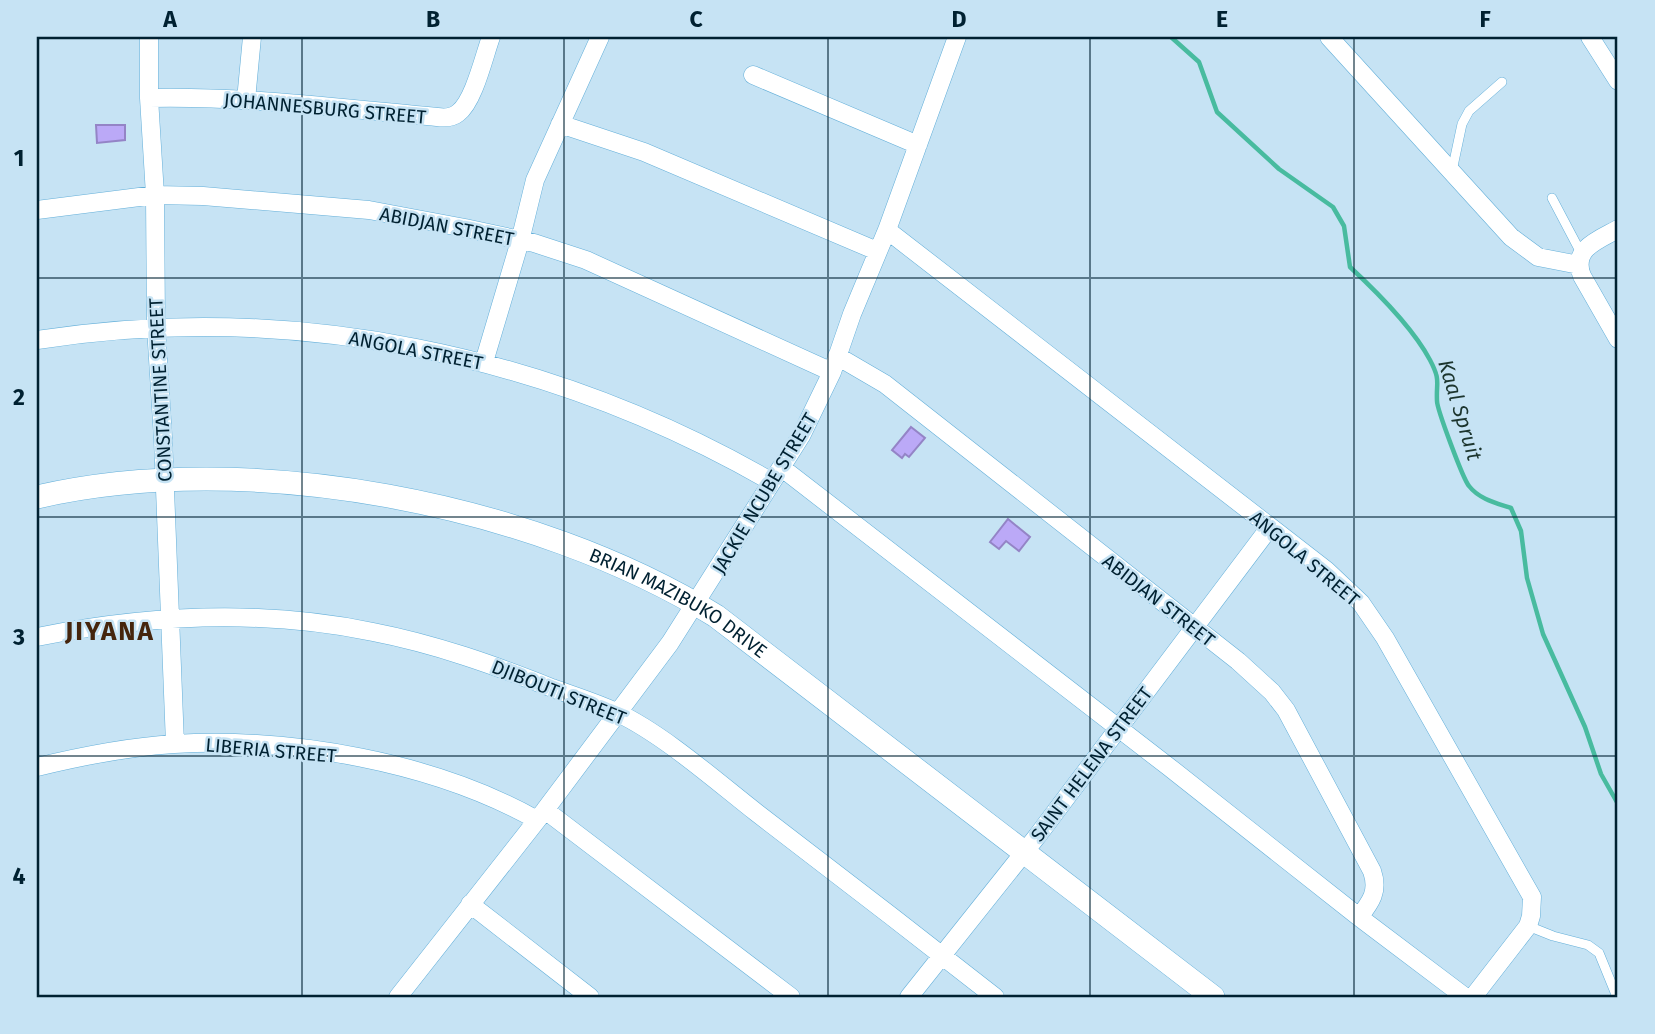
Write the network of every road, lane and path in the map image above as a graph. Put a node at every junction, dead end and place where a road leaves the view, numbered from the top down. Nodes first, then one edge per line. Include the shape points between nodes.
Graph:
1 (149, 37) edge
2 (252, 37) edge
3 (491, 37) edge
4 (600, 37) edge
5 (957, 37) edge
6 (1329, 37) edge
7 (1590, 37) edge
8 (753, 75) dead end
9 (1618, 81) edge
10 (1502, 82) dead end
11 (149, 98) junction
12 (246, 100) junction
13 (560, 124) junction
14 (918, 145) junction
15 (1452, 173) junction
16 (155, 195) junction
17 (1552, 198) dead end
18 (37, 211) edge
19 (1618, 229) edge
20 (887, 230) junction
21 (520, 241) junction
22 (877, 251) junction
23 (1580, 259) junction
24 (156, 327) junction
25 (1618, 339) edge
26 (37, 340) edge
27 (484, 362) junction
28 (834, 364) junction
29 (777, 475) junction
30 (165, 481) junction
31 (37, 497) edge
32 (1270, 527) junction
33 (696, 603) junction
34 (171, 618) junction
35 (1194, 627) junction
36 (37, 637) edge
37 (618, 713) junction
38 (1118, 729) junction
39 (175, 744) junction
40 (37, 767) edge
41 (541, 815) junction
42 (1025, 851) junction
43 (470, 904) junction
44 (1359, 917) junction
45 (1528, 926) junction
46 (941, 955) junction
47 (398, 997) edge
48 (590, 997) edge
49 (791, 997) edge
50 (909, 997) edge
51 (995, 997) edge
52 (1213, 997) edge
53 (1465, 997) edge
54 (1473, 997) edge
55 (1617, 997) edge

1 - 11 street, CONSTANTINE STREET
2 - 12 street
3 - 12 street, JOHANNESBURG STREET via 469,99 452,117
4 - 13 street
5 - 14 street, JACKIE NCUBE STREET
6 - 15 street
7 - 9 street
8 - 14 street
10 - 15 lane via 1469,111
11 - 12 street, JOHANNESBURG STREET
11 - 16 street, CONSTANTINE STREET
13 - 21 street via 535,180
13 - 22 street via 644,152
14 - 20 street, JACKIE NCUBE STREET
15 - 23 street via 1524,249 1538,257
16 - 18 street, ABIDJAN STREET
16 - 21 street, ABIDJAN STREET via 369,210
16 - 24 street, CONSTANTINE STREET
17 - 23 lane
19 - 23 street via 1590,245
20 - 22 street, JACKIE NCUBE STREET
20 - 32 street, ANGOLA STREET
21 - 27 street
21 - 28 street, ABIDJAN STREET via 586,260
22 - 28 street, JACKIE NCUBE STREET
23 - 25 street via 1582,276
24 - 26 street, ANGOLA STREET
24 - 27 street, ANGOLA STREET via 330,333
24 - 30 street, CONSTANTINE STREET
27 - 29 street, ANGOLA STREET via 615,405
28 - 29 street, JACKIE NCUBE STREET via 813,413
28 - 35 street, ABIDJAN STREET via 885,384
29 - 33 street, JACKIE NCUBE STREET
29 - 38 street, ANGOLA STREET
30 - 31 street, BRIAN MAZIBUKO DRIVE
30 - 33 street, BRIAN MAZIBUKO DRIVE via 283,482 424,504 499,522 588,552
30 - 34 street, CONSTANTINE STREET
32 - 35 street, SAINT HELENA STREET
32 - 45 street, ANGOLA STREET via 1346,588 1372,618 1528,889 1532,906
33 - 37 street, JACKIE NCUBE STREET
33 - 42 street, BRIAN MAZIBUKO DRIVE
34 - 36 street, DJIBOUTI STREET
34 - 37 street, DJIBOUTI STREET via 285,620 373,632 469,657
34 - 39 street, CONSTANTINE STREET
35 - 38 street, SAINT HELENA STREET
35 - 44 street, ABIDJAN STREET via 1265,685 1298,730 1375,879 1374,896
37 - 41 street, JACKIE NCUBE STREET
37 - 46 street, DJIBOUTI STREET via 679,753
38 - 42 street, SAINT HELENA STREET
38 - 44 street, ANGOLA STREET
39 - 40 street, LIBERIA STREET
39 - 41 street, LIBERIA STREET via 241,744 353,757 465,787
41 - 43 street, JACKIE NCUBE STREET
41 - 49 street, LIBERIA STREET
42 - 46 street, SAINT HELENA STREET
42 - 52 street, BRIAN MAZIBUKO DRIVE
43 - 47 street, JACKIE NCUBE STREET
43 - 48 street
44 - 53 street, ANGOLA STREET
45 - 54 street
45 - 55 lane via 1588,945 1599,953
46 - 50 street, SAINT HELENA STREET
46 - 51 street, DJIBOUTI STREET

